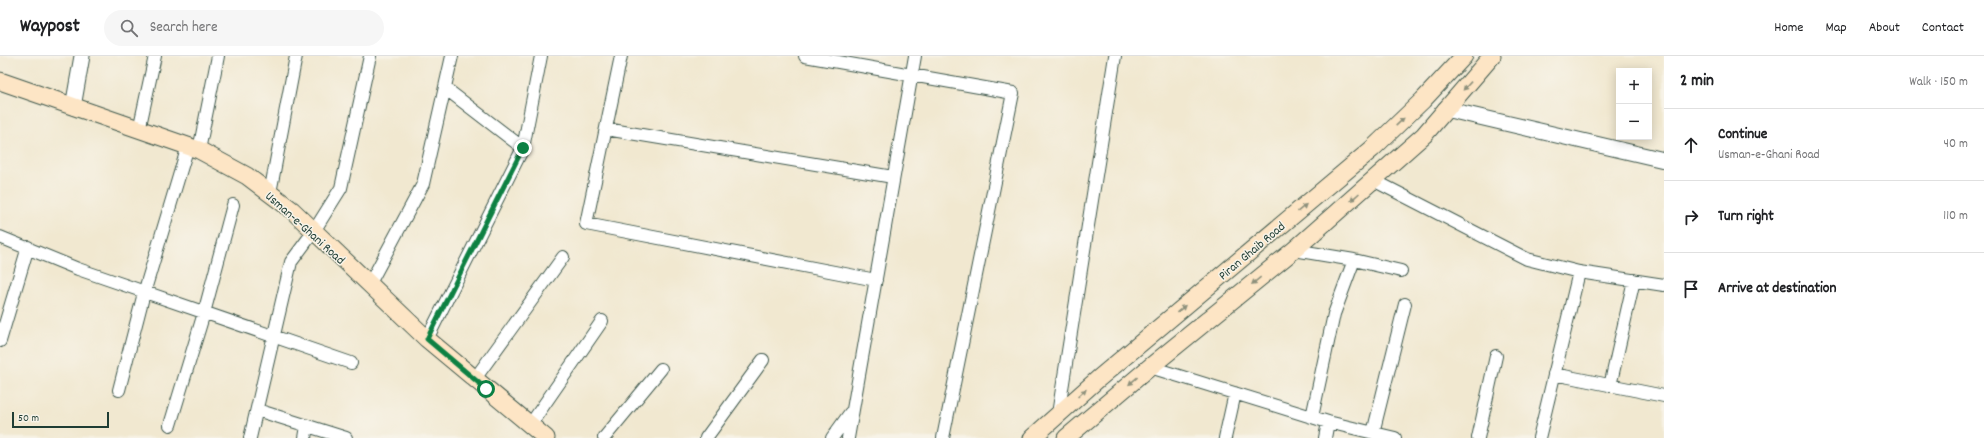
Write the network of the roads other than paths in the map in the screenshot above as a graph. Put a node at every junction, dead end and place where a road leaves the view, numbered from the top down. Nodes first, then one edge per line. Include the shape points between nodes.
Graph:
1 (82, 56) edge
2 (155, 56) edge
3 (218, 56) edge
4 (296, 56) edge
5 (370, 56) edge
6 (452, 56) edge
7 (541, 56) edge
8 (621, 56) edge
9 (805, 56) edge
10 (915, 56) edge
11 (1114, 56) edge
12 (1464, 56) edge
13 (1492, 56) edge
14 (911, 75) junction
15 (0, 80) edge
16 (445, 88) junction
17 (73, 107) junction
18 (1445, 109) junction
19 (606, 129) junction
20 (139, 130) junction
21 (193, 148) junction
22 (523, 148) junction
23 (1664, 160) edge
24 (893, 177) junction
25 (1373, 180) junction
26 (270, 194) junction
27 (233, 204) dead end
28 (314, 231) junction
29 (0, 237) edge
30 (28, 247) junction
31 (1294, 250) junction
32 (563, 257) dead end
33 (1354, 260) junction
34 (1401, 272) dead end
35 (1579, 272) junction
36 (876, 280) junction
37 (1634, 280) junction
38 (369, 285) junction
39 (1664, 285) edge
40 (144, 293) junction
41 (1405, 304) dead end
42 (204, 314) junction
43 (602, 321) dead end
44 (273, 338) junction
45 (427, 339) junction
46 (0, 341) edge
47 (1496, 356) dead end
48 (764, 360) dead end
49 (351, 363) dead end
50 (1150, 367) junction
51 (661, 369) dead end
52 (1554, 374) junction
53 (474, 380) junction
54 (1610, 386) junction
55 (119, 390) dead end
56 (1235, 393) junction
57 (1664, 396) edge
58 (257, 410) junction
59 (852, 411) junction
60 (1058, 414) junction
61 (1312, 417) junction
62 (1328, 422) junction
63 (170, 424) dead end
64 (530, 425) junction
65 (307, 426) junction
66 (1373, 433) junction
67 (250, 438) edge
68 (305, 438) edge
69 (346, 438) edge
70 (546, 438) edge
71 (604, 438) edge
72 (706, 438) edge
73 (832, 438) edge
74 (848, 438) edge
75 (943, 438) edge
76 (1032, 438) edge
77 (1066, 438) edge
78 (1225, 438) edge
79 (1325, 438) edge
80 (1395, 438) edge
81 (1478, 438) edge
82 (1539, 438) edge

1 - 17 street
2 - 20 street
3 - 21 street
4 - 26 street
5 - 28 street via 341,188
6 - 16 street
7 - 22 street
8 - 19 street
9 - 14 street
10 - 14 street
11 - 60 street
60 -> 12 main road, Piran Ghaib Road via 1372,149 1424,100
13 -> 18 main road, Piran Ghaib Road
14 - 24 street
14 - 75 street via 1013,93
15 - 17 main road, Usman-e-Ghani Road
16 - 22 street
16 - 38 street via 423,184
17 - 20 main road, Usman-e-Ghani Road
18 - 23 street
18 - 25 main road, Piran Ghaib Road via 1424,135
19 - 24 street
19 - 36 street via 586,224
20 - 21 main road, Usman-e-Ghani Road
21 - 26 main road, Usman-e-Ghani Road via 248,176
21 - 40 street
22 - 45 street
24 - 36 street
25 -> 31 main road, Piran Ghaib Road
25 - 35 street via 1527,259
26 - 28 main road, Usman-e-Ghani Road
27 - 42 street
28 - 38 main road, Usman-e-Ghani Road
28 - 44 street via 291,262
29 - 30 street
30 - 40 street via 78,269
30 - 46 street
31 - 33 street
31 -> 50 main road, Piran Ghaib Road
32 - 53 street
33 - 34 street
33 - 61 street via 1334,314
35 - 37 street
35 - 52 street
36 - 59 street
37 - 39 street
37 - 54 street
38 - 45 main road, Usman-e-Ghani Road
40 - 42 street
40 - 55 street
41 - 66 street
42 - 44 street
42 - 63 street
43 - 64 street
44 - 49 street
44 - 58 street
45 - 53 main road, Usman-e-Ghani Road
47 - 81 street
48 - 72 street
50 - 56 street
50 -> 77 main road, Piran Ghaib Road
51 - 71 street
52 - 54 street
52 - 82 street
53 - 64 main road, Usman-e-Ghani Road
54 - 57 street
56 - 61 street
56 - 78 street
58 - 65 street
58 - 67 street
59 - 73 street
59 - 74 street
60 - 76 main road, Piran Ghaib Road
61 - 62 street
62 - 66 street
62 - 79 street
64 - 70 main road, Usman-e-Ghani Road
65 - 68 street
65 - 69 street
66 - 80 street

